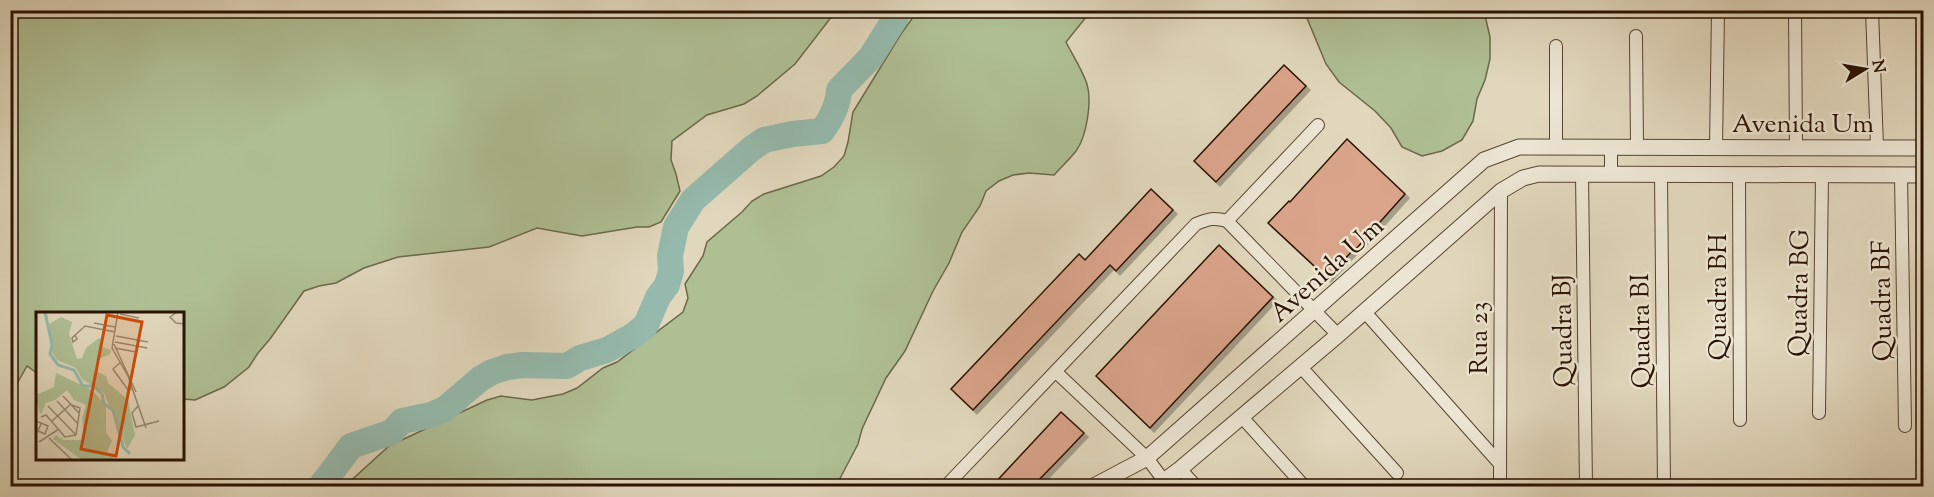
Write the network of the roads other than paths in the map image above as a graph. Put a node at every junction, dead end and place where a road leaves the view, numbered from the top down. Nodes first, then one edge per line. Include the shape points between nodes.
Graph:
1 (1718, 10) edge
2 (1795, 10) edge
3 (1872, 10) edge
4 (1636, 36) dead end
5 (1557, 46) dead end
6 (1318, 125) dead end
7 (1556, 147) junction
8 (1611, 147) junction
9 (1638, 147) junction
10 (1716, 147) junction
11 (1796, 147) junction
12 (1877, 147) junction
13 (1923, 148) edge
14 (1582, 174) junction
15 (1611, 174) junction
16 (1661, 174) junction
17 (1739, 175) junction
18 (1822, 175) junction
19 (1902, 175) junction
20 (1923, 175) edge
21 (1502, 190) junction
22 (1227, 221) junction
23 (1315, 311) junction
24 (1364, 311) junction
25 (1338, 335) junction
26 (1300, 366) junction
27 (1056, 372) junction
28 (1819, 412) dead end
29 (1241, 416) junction
30 (1740, 420) dead end
31 (1905, 426) dead end
32 (1147, 458) junction
33 (1500, 464) junction
34 (1180, 469) junction
35 (1396, 473) dead end
36 (1161, 484) edge
37 (946, 486) edge
38 (1094, 486) edge
39 (1196, 486) edge
40 (1304, 486) edge
41 (1500, 486) edge
42 (1586, 486) edge
43 (1664, 486) edge

1 - 10 street
2 - 11 street
3 - 12 street
4 - 9 street
5 - 7 street
6 - 22 street
7 - 8 street, Avenida Um
7 - 23 street, Avenida Um via 1519,147 1484,160
8 - 9 street, Avenida Um
8 - 15 street
9 - 10 street, Avenida Um
10 - 11 street, Avenida Um
11 - 12 street, Avenida Um
12 - 13 street, Avenida Um
14 - 15 street, Avenida Um
14 - 21 street, Avenida Um via 1523,177
14 - 42 street, Quadra BJ
15 - 16 street, Avenida Um
16 - 17 street, Avenida Um
16 - 43 street, Quadra BI
17 - 18 street, Avenida Um
17 - 30 street, Quadra BH
18 - 19 street, Avenida Um
18 - 28 street, Quadra BG
19 - 20 street, Avenida Um
19 - 31 street, Quadra BF
21 - 24 street, Avenida Um
21 - 33 street, Rua 23
22 - 23 street
22 - 27 street via 1216,217 1196,224
23 - 25 street
23 - 32 street, Avenida Um
24 - 25 street, Avenida Um
24 - 33 street
25 - 26 street, Avenida Um
26 - 29 street, Avenida Um
26 - 35 street
27 - 32 street
27 - 37 street
29 - 34 street, Avenida Um
29 - 40 street
32 - 36 street
32 - 38 street, Avenida Um
33 - 41 street, Rua 23
34 - 36 street, Avenida Um
34 - 39 street

